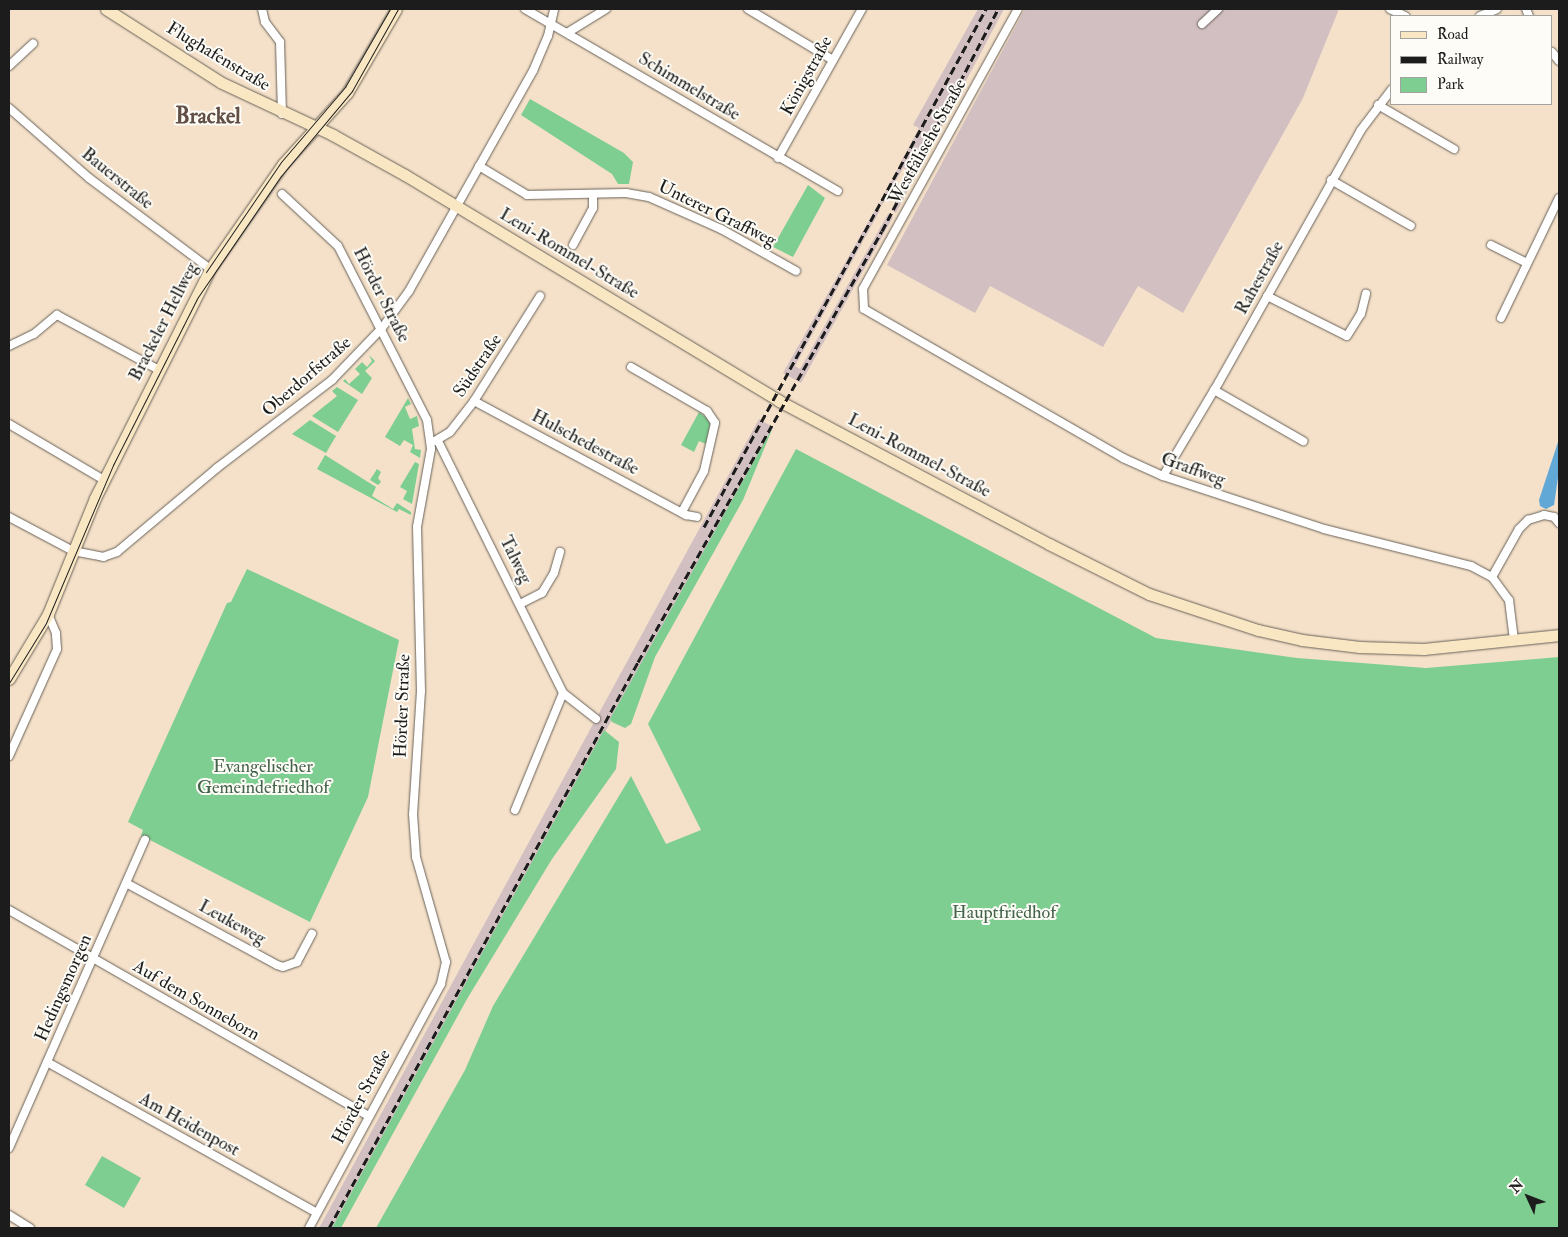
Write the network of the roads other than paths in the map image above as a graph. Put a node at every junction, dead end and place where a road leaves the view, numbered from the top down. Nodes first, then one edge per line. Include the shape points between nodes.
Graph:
1 (106, 9) edge
2 (262, 9) edge
3 (396, 9) edge
4 (525, 9) edge
5 (554, 9) edge
6 (606, 9) edge
7 (748, 9) edge
8 (862, 9) edge
9 (1018, 9) edge
10 (1218, 9) edge
11 (1390, 9) edge
12 (1497, 9) edge
13 (1403, 15) edge
14 (1482, 15) edge
15 (550, 23) junction
16 (1202, 24) dead end
17 (567, 33) junction
18 (33, 44) dead end
19 (833, 60) junction
20 (9, 66) edge
21 (1390, 91) edge
22 (1378, 105) junction
23 (9, 108) edge
24 (282, 114) junction
25 (316, 128) junction
26 (1454, 149) dead end
27 (778, 158) junction
28 (479, 166) junction
29 (1332, 180) junction
30 (838, 191) dead end
31 (282, 194) dead end
32 (592, 196) junction
33 (1559, 198) edge
34 (457, 206) junction
35 (1411, 226) dead end
36 (573, 245) dead end
37 (1491, 245) dead end
38 (1528, 263) junction
39 (210, 269) junction
40 (796, 271) dead end
41 (863, 290) joint
42 (1366, 294) dead end
43 (540, 296) dead end
44 (1268, 296) junction
45 (1501, 318) dead end
46 (382, 328) junction
47 (9, 346) edge
48 (631, 367) dead end
49 (159, 370) junction
50 (1214, 390) junction
51 (474, 401) junction
52 (9, 424) edge
53 (435, 441) junction
54 (1303, 441) dead end
55 (1162, 476) junction
56 (104, 480) junction
57 (682, 512) junction
58 (9, 517) edge
59 (697, 517) dead end
60 (1558, 518) edge
61 (73, 551) junction
62 (560, 552) dead end
63 (1492, 577) junction
64 (520, 604) junction
65 (48, 614) junction
66 (1559, 636) edge
67 (1514, 640) junction
68 (9, 679) edge
69 (562, 693) junction
70 (596, 719) dead end
71 (9, 756) edge
72 (515, 810) dead end
73 (145, 840) dead end
74 (126, 883) junction
75 (9, 910) edge
76 (312, 934) dead end
77 (94, 960) junction
78 (47, 1062) junction
79 (369, 1116) junction
80 (9, 1148) edge
81 (317, 1213) junction
82 (9, 1215) edge
83 (30, 1228) edge
84 (309, 1228) edge

1 - 24 main road, Flughafenstraße via 220,82
2 - 24 street via 265,22 280,42
3 - 25 main road, Brackeler Hellweg via 348,93
4 - 15 street, Schimmelstraße
5 - 15 street, Oberdorfstraße
6 - 17 street
7 - 19 street
8 - 19 street, Königstraße
9 - 41 street, Westfälische Straße
10 - 16 street
11 - 13 street
12 - 14 street
15 - 17 street, Schimmelstraße
15 - 28 street, Oberdorfstraße via 542,54
17 - 27 street, Schimmelstraße
18 - 20 street
19 - 27 street, Königstraße
21 - 22 street, Rahestraße
22 - 26 street
22 - 29 street, Rahestraße
23 - 39 street, Bauerstraße via 90,178
24 - 25 main road, Flughafenstraße
25 - 34 main road, Leni-Rommel-Straße
25 - 39 main road, Brackeler Hellweg via 283,164
27 - 30 street, Schimmelstraße
28 - 32 street, Unterer Graffweg via 527,195
28 - 34 street, Oberdorfstraße
29 - 35 street
29 - 44 street, Rahestraße
31 - 46 street, Hörder Straße via 338,246
32 - 36 street via 593,208
32 - 40 street, Unterer Graffweg via 626,193 656,200 721,229
33 - 38 street
34 - 46 street, Oberdorfstraße via 409,292
34 - 67 main road, Leni-Rommel-Straße via 775,398 1150,594 1258,630 1312,642 1404,649
37 - 38 street
38 - 45 street
39 - 49 main road, Brackeler Hellweg
41 - 55 street, Graffweg via 862,304 869,312 1123,458
42 - 44 street via 1360,314 1347,336
43 - 51 street, Südstraße
44 - 50 street, Rahestraße
46 - 53 street, Hörder Straße
46 - 61 street, Oberdorfstraße via 332,380 216,468 117,552 103,557
47 - 49 street via 34,334 57,315
48 - 57 street via 707,411 715,422 704,471
49 - 56 main road, Brackeler Hellweg
50 - 54 street
50 - 55 street, Rahestraße
51 - 53 street, Südstraße
51 - 57 street, Hulschedestraße
52 - 56 street
53 - 64 street, Talweg
53 - 79 street, Hörder Straße via 417,527 421,692 413,814 416,857 444,952 445,972
55 - 63 street, Graffweg via 1324,529 1471,566
56 - 61 main road, Brackeler Hellweg
57 - 59 street, Hulschedestraße via 694,519
58 - 61 street, Oberdorfstraße
60 - 63 street via 1536,516 1523,524
61 - 65 main road, Brackeler Hellweg
62 - 64 street via 554,573 542,594
63 - 67 street, Graffweg via 1510,600
64 - 69 street, Talweg
65 - 68 main road, Brackeler Hellweg
65 - 71 street via 56,633 57,649
66 - 67 main road, Leni-Rommel-Straße
69 - 70 street, Talweg
69 - 72 street
73 - 74 street, Hedingsmorgen
74 - 76 street, Leukeweg via 283,967 297,962
74 - 77 street, Hedingsmorgen
75 - 77 street, Auf dem Sonneborn
77 - 78 street, Hedingsmorgen
77 - 79 street, Auf dem Sonneborn
78 - 80 street, Hedingsmorgen
78 - 81 street, Am Heidenpost
79 - 81 street, Hörder Straße
81 - 84 street, Hörder Straße
82 - 83 street

